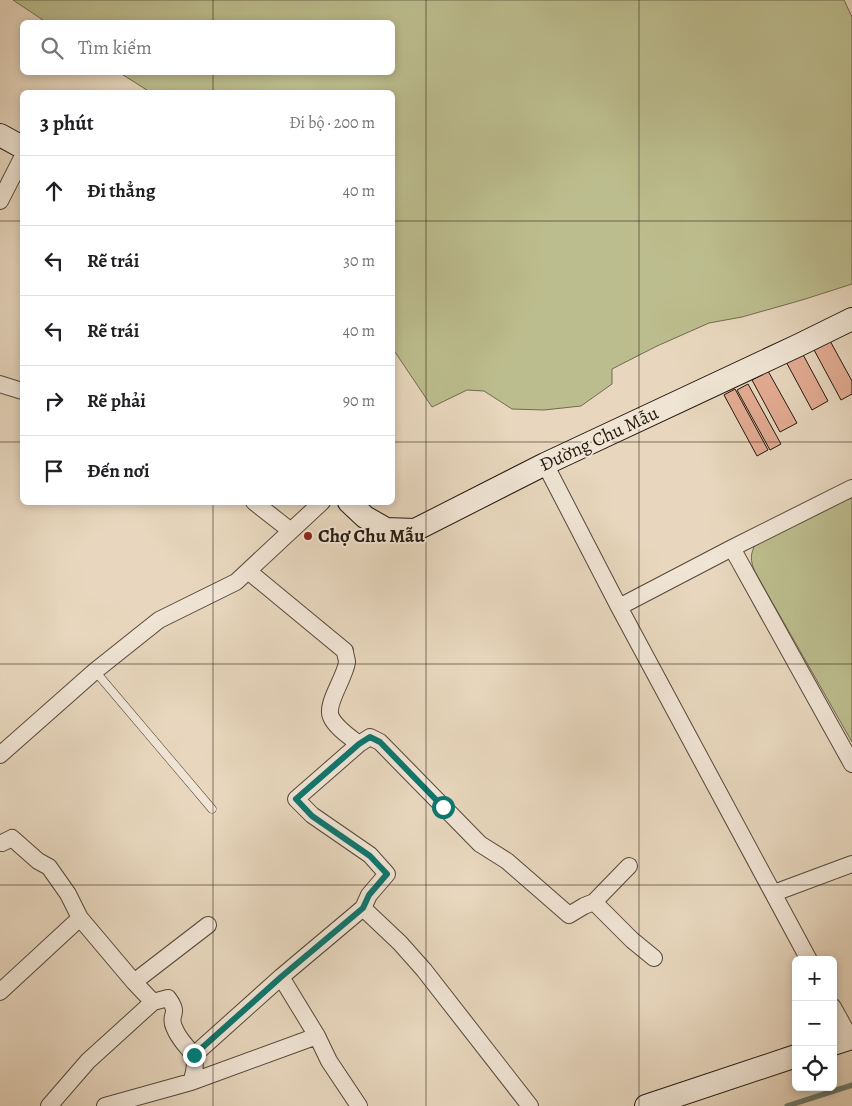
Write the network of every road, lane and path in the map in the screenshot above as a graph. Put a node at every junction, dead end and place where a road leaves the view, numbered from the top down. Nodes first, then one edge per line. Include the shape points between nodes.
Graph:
1 (0, 135) edge
2 (20, 145) edge
3 (20, 162) edge
4 (0, 201) edge
5 (852, 319) edge
6 (0, 384) edge
7 (20, 389) edge
8 (545, 464) junction
9 (852, 488) edge
10 (258, 505) edge
11 (319, 505) edge
12 (353, 505) edge
13 (291, 531) junction
14 (732, 548) junction
15 (248, 571) junction
16 (619, 607) junction
17 (95, 671) junction
18 (359, 744) junction
19 (0, 755) edge
20 (852, 764) edge
21 (212, 809) dead end
22 (2, 843) dead end
23 (852, 864) edge
24 (629, 866) dead end
25 (774, 893) junction
26 (594, 902) junction
27 (363, 908) junction
28 (80, 918) junction
29 (208, 925) dead end
30 (807, 956) edge
31 (654, 958) dead end
32 (281, 977) junction
33 (134, 982) junction
34 (0, 992) edge
35 (153, 1002) junction
36 (837, 1018) edge
37 (316, 1036) junction
38 (845, 1040) edge
39 (194, 1055) junction
40 (792, 1057) edge
41 (191, 1082) junction
42 (49, 1106) edge
43 (105, 1106) edge
44 (359, 1106) edge
45 (530, 1106) edge
46 (646, 1106) edge

1 - 2 street
3 - 4 street
5 - 8 street, Đường Chu Mẫu
6 - 7 street
8 - 12 street, Đường Chu Mẫu via 416,530 386,529 365,517
8 - 16 street
9 - 14 street
10 - 13 street
11 - 13 street
13 - 15 street
14 - 16 street
14 - 20 street
15 - 17 street via 236,582 159,620
15 - 18 street via 344,651 347,661 329,708 331,718
16 - 25 street
17 - 19 street
17 - 21 lane
18 - 26 street via 370,737 380,742 480,844 507,861 569,915
18 - 27 street via 296,799 312,816 370,856 387,874 369,895
22 - 28 street via 12,838 49,867
23 - 25 street
24 - 26 street
25 - 30 street
26 - 31 street
27 - 32 street
27 - 45 street via 424,970
28 - 33 street
28 - 34 street
29 - 33 street
32 - 37 street
32 - 39 street
33 - 35 street
35 - 39 street via 168,998 174,1006 174,1028
35 - 42 street via 88,1061
36 - 38 street
37 - 41 street
37 - 44 street via 329,1062
39 - 41 street via 196,1068
40 - 46 street
41 - 43 street

